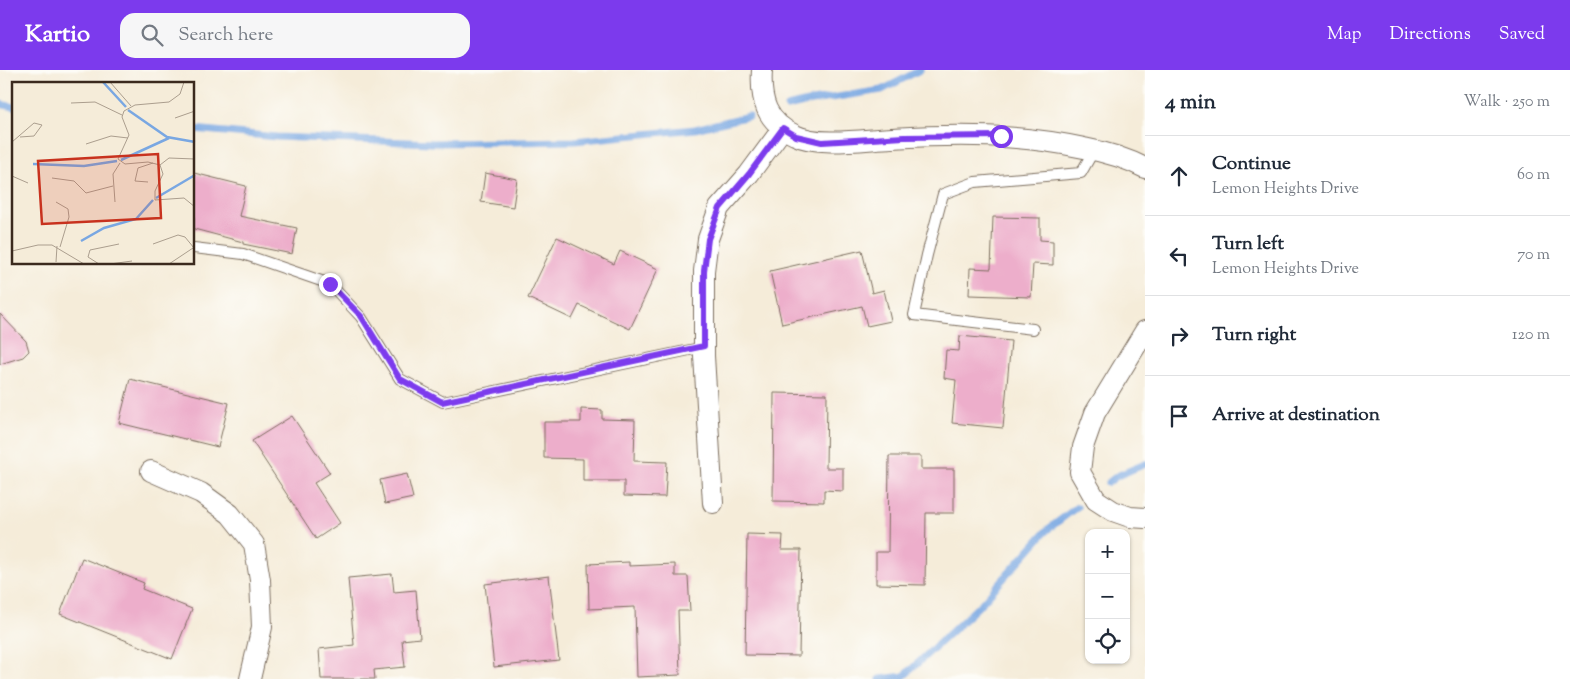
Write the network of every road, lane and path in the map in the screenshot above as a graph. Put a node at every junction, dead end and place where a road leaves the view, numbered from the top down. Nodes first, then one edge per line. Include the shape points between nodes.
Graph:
1 (762, 70) edge
2 (783, 128) junction
3 (1094, 150) junction
4 (1145, 168) edge
5 (195, 248) edge
6 (1033, 328) dead end
7 (1145, 331) edge
8 (704, 346) junction
9 (151, 471) dead end
10 (713, 503) dead end
11 (1145, 518) edge
12 (250, 679) edge

1 - 2 street via 762,97 770,117
2 - 3 street via 796,136 822,142 1001,136 1050,140
2 - 8 street via 720,208 708,239 704,271
3 - 4 street
3 - 6 lane via 1081,173 975,182 943,194 914,315
5 - 8 lane via 243,254 330,284 361,316 400,379 442,402
7 - 11 street via 1095,413 1083,447 1080,472 1096,500 1112,511
8 - 10 street
9 - 12 street via 201,493 230,514 254,544 262,626

